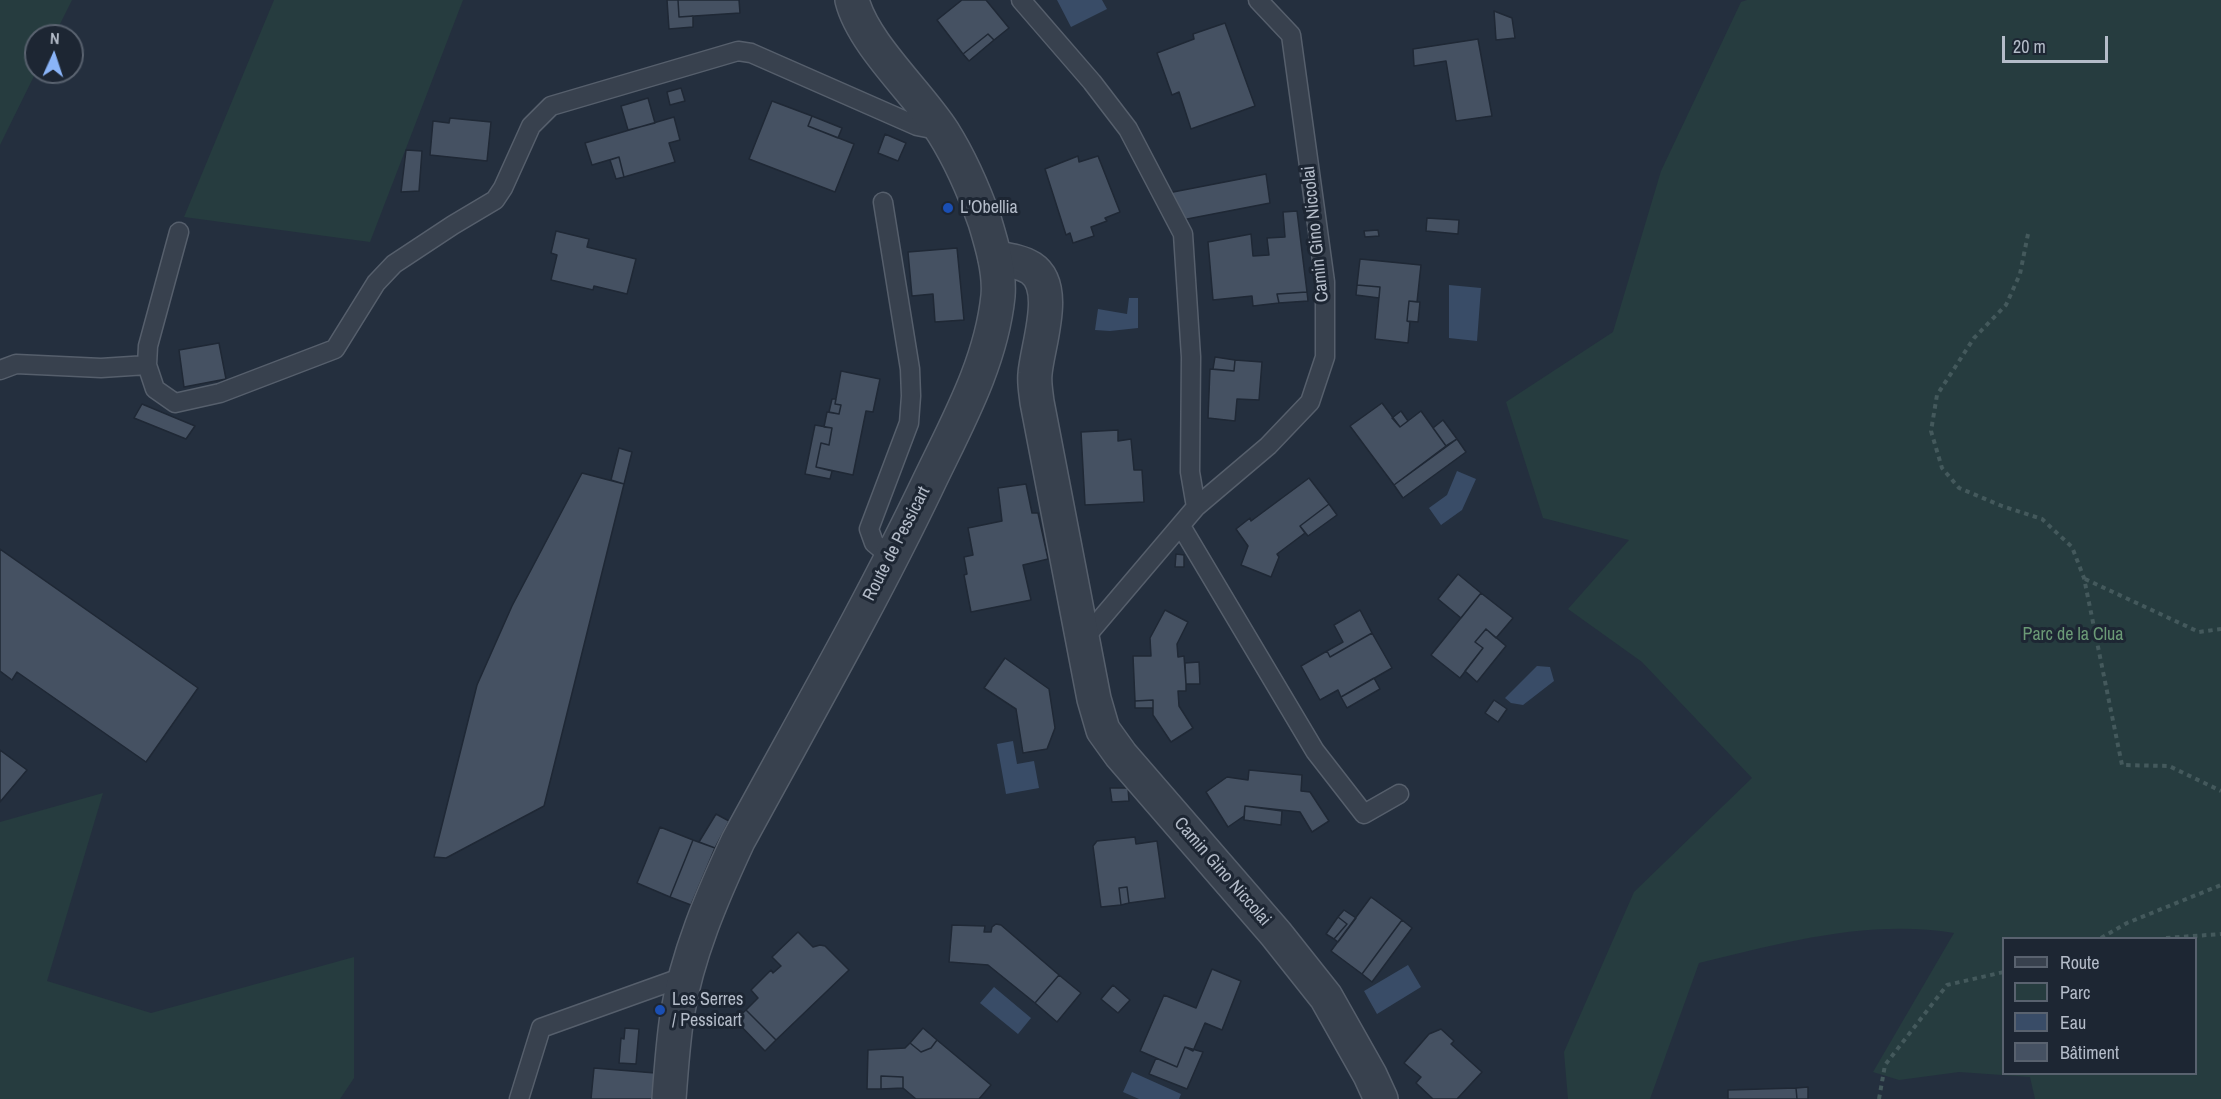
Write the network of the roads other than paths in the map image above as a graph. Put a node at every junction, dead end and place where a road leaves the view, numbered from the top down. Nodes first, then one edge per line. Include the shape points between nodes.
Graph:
1 (852, 0) edge
2 (1021, 0) edge
3 (1258, 0) edge
4 (943, 132) junction
5 (883, 202) dead end
6 (179, 232) dead end
7 (995, 258) junction
8 (147, 365) junction
9 (0, 370) edge
10 (1196, 507) junction
11 (1181, 526) junction
12 (892, 558) junction
13 (1083, 639) junction
14 (1399, 794) dead end
15 (686, 976) junction
16 (519, 1099) edge
17 (669, 1099) edge
18 (1381, 1099) edge

1 - 4 street, Route de Pessicart via 869,36
2 - 10 lane via 1128,129 1183,234 1191,357 1190,472
3 - 10 lane, Camin Gino Niccolai via 1291,35 1325,282 1325,357 1310,402 1268,446
4 - 7 street, Route de Pessicart via 985,221
4 - 8 lane via 917,126 751,53 738,51 551,106 531,126 495,201 394,264 376,283 335,348 220,393 175,403 155,389
5 - 12 lane via 911,396 909,423 869,529 874,543
6 - 8 lane via 148,346
7 - 12 street, Route de Pessicart via 998,294 974,389
7 - 13 street, Camin Gino Niccolai via 1032,269 1041,280 1047,305 1035,376 1037,402
8 - 9 lane via 101,368 16,364
10 - 11 lane, Camin Gino Niccolai
11 - 13 lane, Camin Gino Niccolai
11 - 14 lane via 1315,751 1364,814
12 - 15 street, Route de Pessicart via 738,841 718,883
13 - 18 street, Camin Gino Niccolai via 1103,730 1326,997
15 - 16 lane via 541,1028
15 - 17 street, Route de Pessicart via 677,1016

